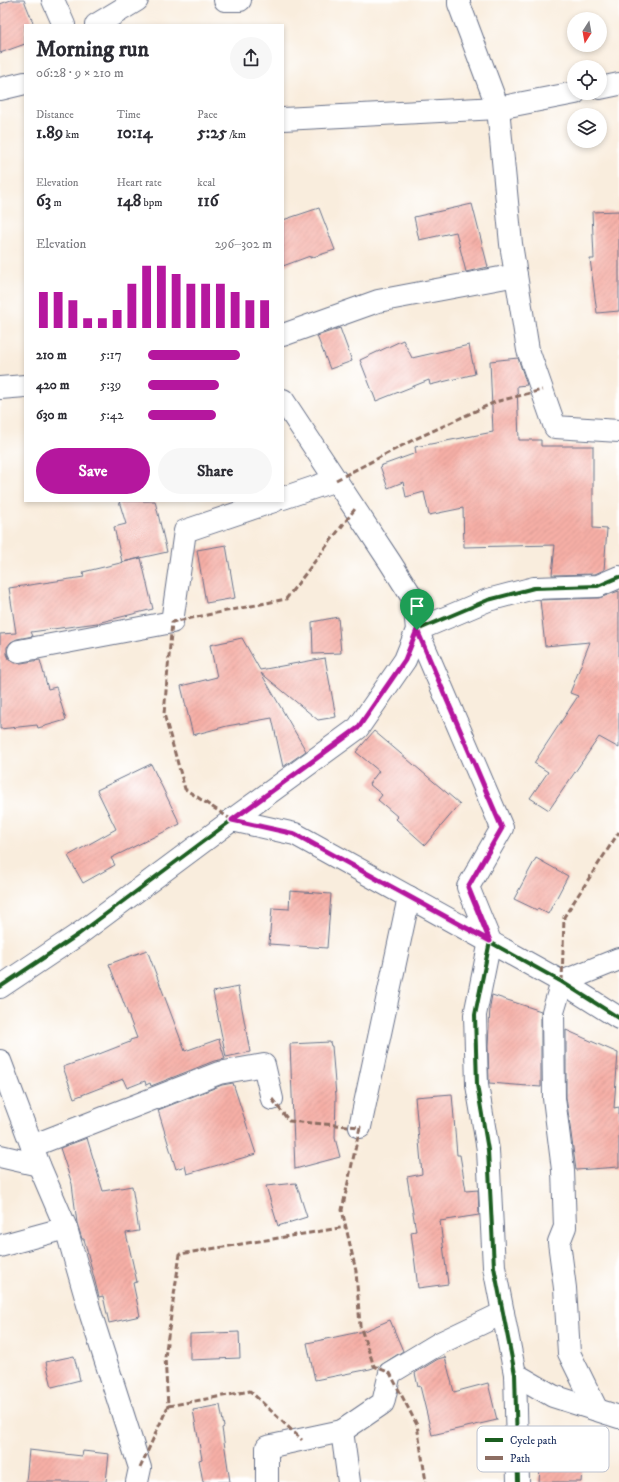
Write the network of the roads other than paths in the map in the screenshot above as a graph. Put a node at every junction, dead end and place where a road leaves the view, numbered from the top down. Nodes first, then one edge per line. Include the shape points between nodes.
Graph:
1 (53, 0) edge
2 (137, 0) edge
3 (225, 0) edge
4 (240, 0) edge
5 (459, 0) edge
6 (64, 24) edge
7 (98, 24) edge
8 (24, 83) edge
9 (619, 84) edge
10 (607, 87) edge
11 (0, 89) edge
12 (567, 95) edge
13 (498, 108) junction
14 (284, 119) edge
15 (516, 275) junction
16 (284, 335) edge
17 (24, 386) edge
18 (0, 388) edge
19 (284, 402) edge
20 (619, 431) edge
21 (336, 480) junction
22 (284, 498) edge
23 (271, 502) edge
24 (619, 577) edge
25 (417, 630) junction
26 (19, 651) dead end
27 (232, 820) junction
28 (409, 897) junction
29 (490, 941) junction
30 (619, 959) edge
31 (562, 982) junction
32 (0, 987) edge
33 (619, 1018) edge
34 (0, 1061) edge
35 (272, 1099) dead end
36 (360, 1128) dead end
37 (35, 1155) junction
38 (0, 1156) edge
39 (66, 1228) junction
40 (0, 1246) edge
41 (503, 1312) junction
42 (515, 1374) junction
43 (597, 1410) junction
44 (619, 1417) edge
45 (516, 1426) edge
46 (342, 1431) junction
47 (518, 1472) edge
48 (137, 1482) edge
49 (267, 1482) edge
50 (350, 1482) edge
51 (518, 1482) edge

1 - 6 street
2 - 7 street
3 - 4 street
5 - 13 street
8 - 11 street
9 - 10 street
12 - 13 street
13 - 14 street
13 - 15 street
15 - 16 street via 378,301
15 - 20 street via 528,350 555,427
17 - 18 street
19 - 21 street
21 - 22 street
21 - 25 street via 414,600
23 - 26 street via 186,531 172,622
24 - 25 street via 598,586 534,588 495,598
25 - 27 street via 405,660 358,728
25 - 29 street via 502,828 468,887
27 - 28 street via 295,834
27 - 32 street via 79,934
28 - 29 street
28 - 36 street
29 - 31 street
29 - 41 street via 475,1014 476,1085 488,1150 494,1267
30 - 31 street
31 - 33 street
31 - 43 street via 553,1012 554,1098 563,1170 565,1227 559,1242 569,1353
34 - 37 street
35 - 37 street via 264,1065 218,1073
37 - 38 street
37 - 39 street
39 - 40 street
39 - 48 street via 140,1468
41 - 42 street
41 - 46 street via 440,1342 390,1373 383,1403
42 - 43 street via 553,1396
42 - 45 street
43 - 44 street
46 - 49 street via 266,1447
46 - 50 street
47 - 51 street

